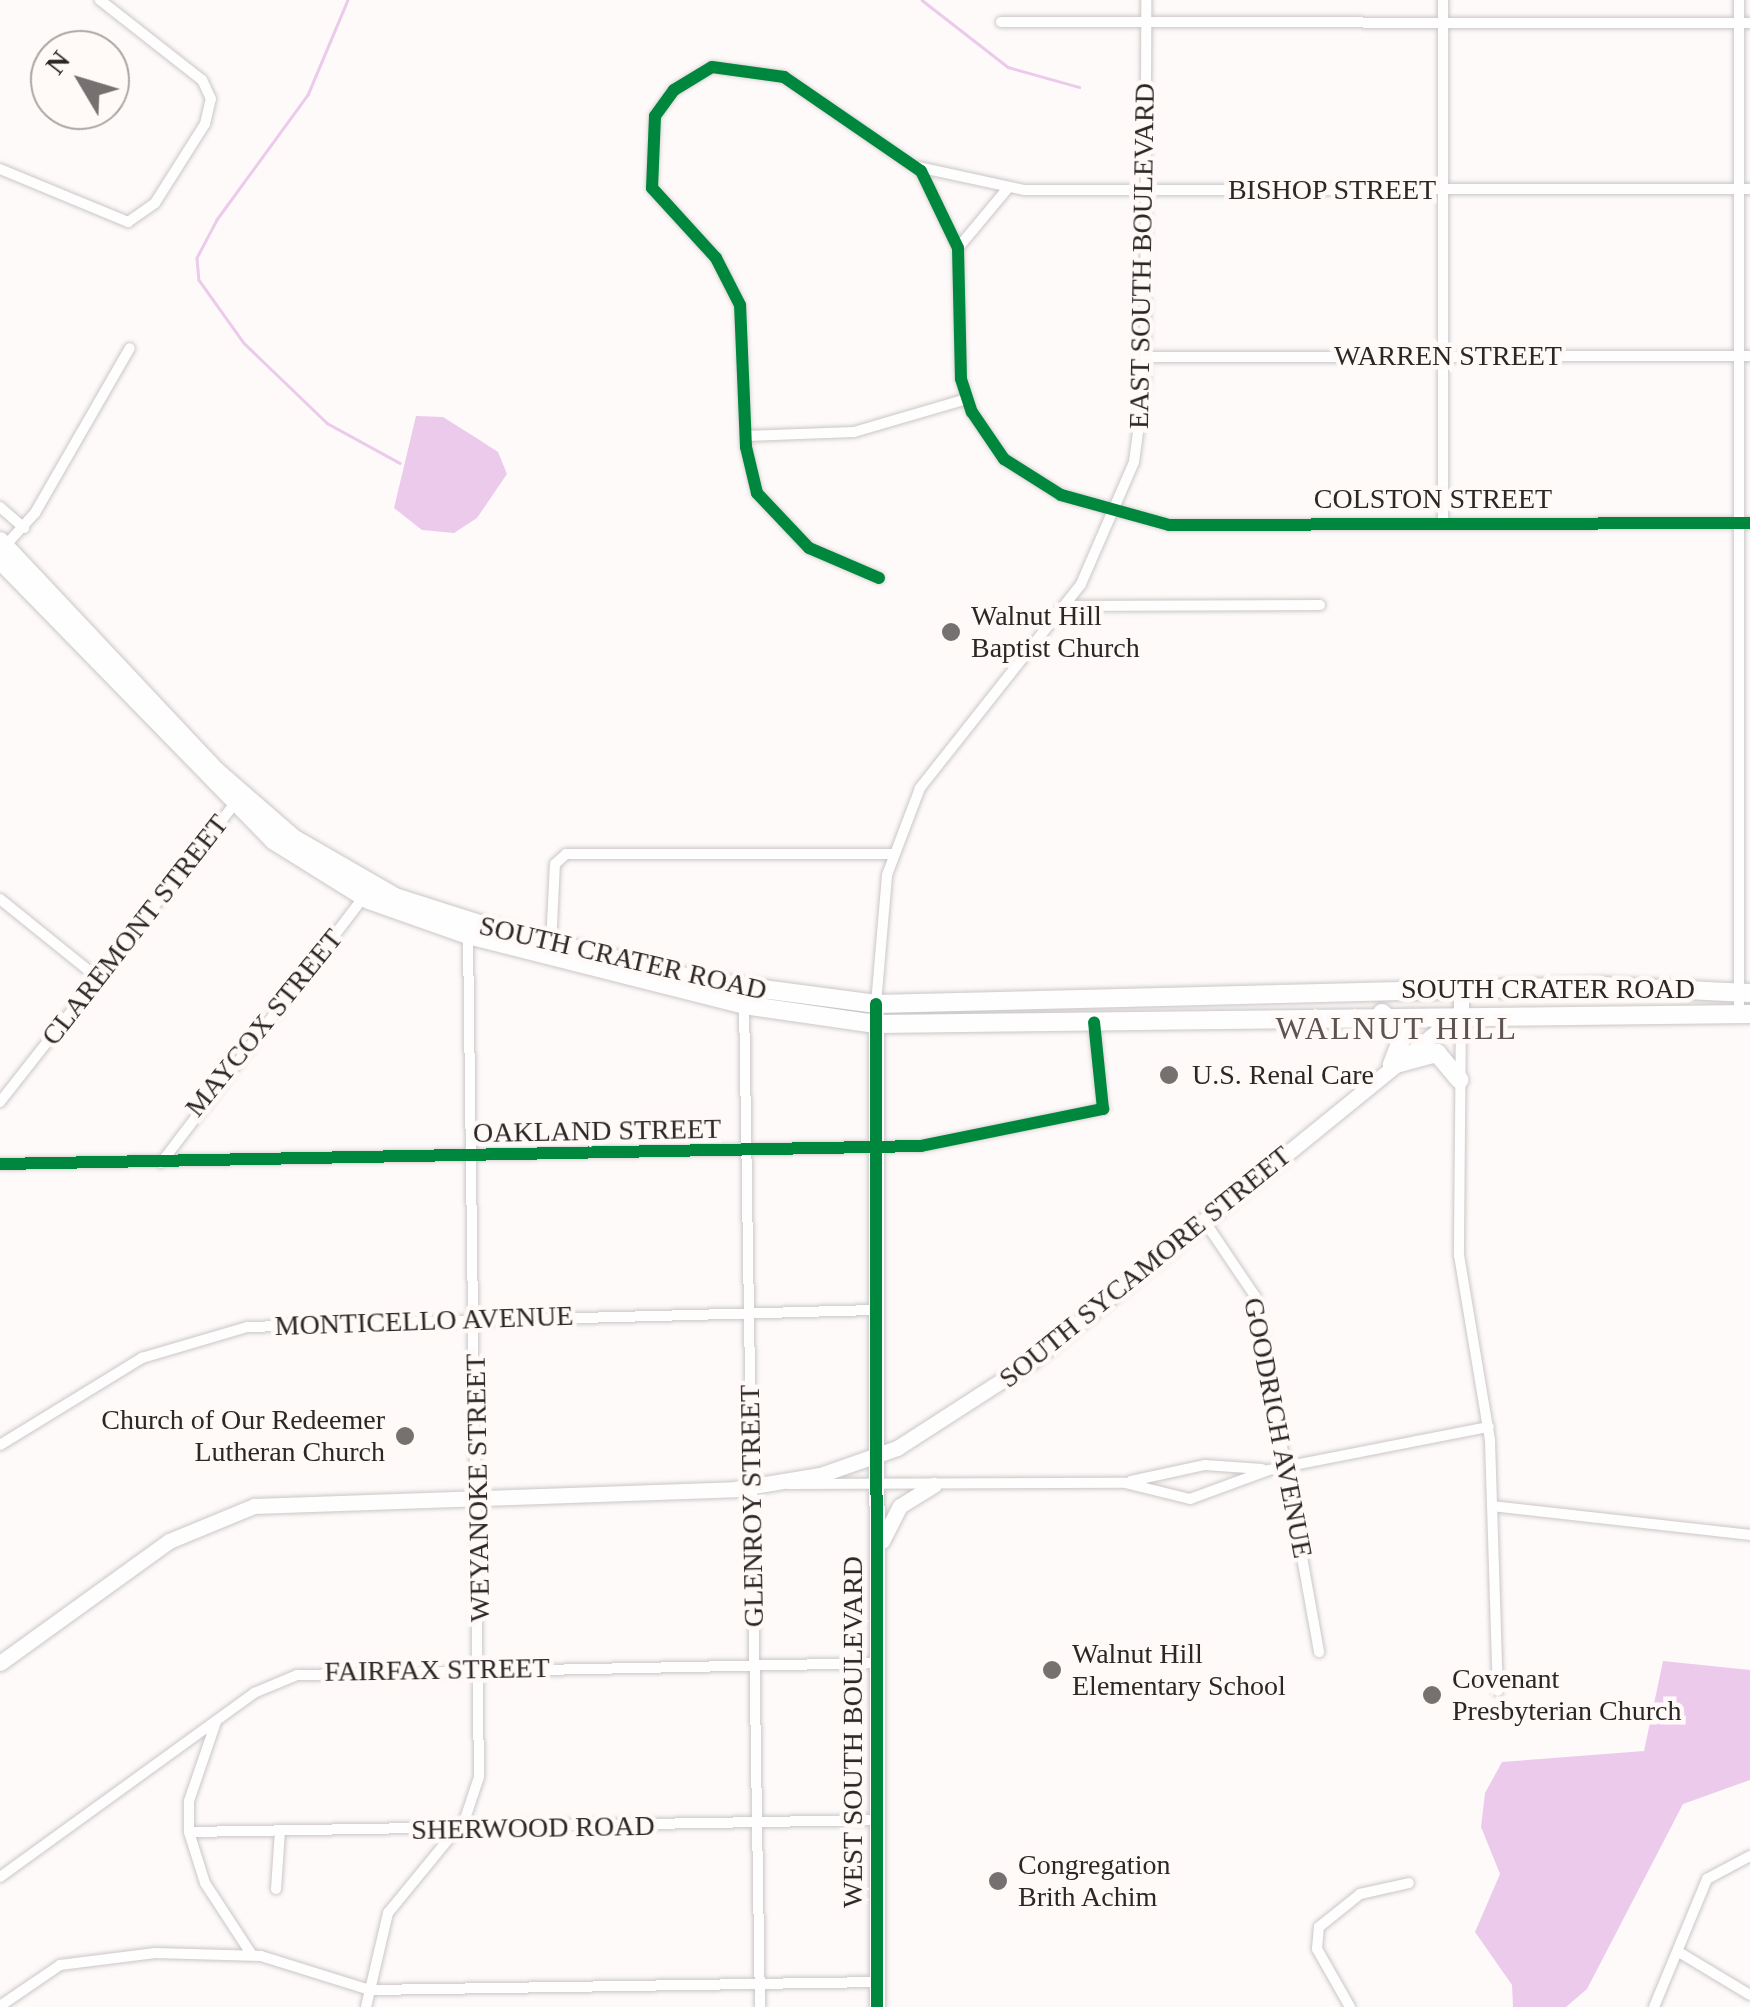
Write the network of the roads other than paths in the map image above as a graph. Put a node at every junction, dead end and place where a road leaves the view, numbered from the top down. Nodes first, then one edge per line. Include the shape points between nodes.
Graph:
1 (100, 0) edge
2 (1146, 0) edge
3 (1443, 0) edge
4 (1739, 0) edge
5 (1000, 22) dead end
6 (1146, 23) junction
7 (1744, 23) edge
8 (1443, 24) junction
9 (917, 166) junction
10 (0, 169) edge
11 (1008, 188) junction
12 (1145, 190) junction
13 (1442, 190) junction
14 (1744, 190) edge
15 (958, 248) junction
16 (130, 348) dead end
17 (1442, 356) junction
18 (1745, 356) edge
19 (1146, 358) junction
20 (967, 399) junction
21 (746, 436) junction
22 (0, 507) edge
23 (1118, 516) junction
24 (1745, 523) edge
25 (1443, 524) junction
26 (24, 528) junction
27 (2, 549) edge
28 (879, 578) dead end
29 (1066, 606) junction
30 (1320, 606) dead end
31 (1745, 687) edge
32 (238, 801) junction
33 (893, 854) junction
34 (368, 891) junction
35 (0, 899) edge
36 (468, 928) junction
37 (550, 949) junction
38 (98, 978) junction
39 (1461, 990) junction
40 (1745, 992) edge
41 (744, 997) junction
42 (876, 1004) junction
43 (1461, 1012) junction
44 (1382, 1013) junction
45 (1744, 1013) edge
46 (1094, 1022) junction
47 (876, 1024) junction
48 (1392, 1065) junction
49 (1460, 1080) junction
50 (0, 1102) edge
51 (876, 1151) junction
52 (746, 1154) junction
53 (473, 1158) junction
54 (161, 1163) junction
55 (0, 1164) edge
56 (1203, 1219) junction
57 (877, 1310) junction
58 (748, 1314) junction
59 (475, 1318) junction
60 (1488, 1427) junction
61 (0, 1445) edge
62 (877, 1456) junction
63 (1287, 1466) junction
64 (1268, 1470) junction
65 (1125, 1483) junction
66 (782, 1484) junction
67 (877, 1486) junction
68 (934, 1486) junction
69 (751, 1488) junction
70 (478, 1493) junction
71 (1492, 1506) junction
72 (1750, 1535) edge
73 (878, 1554) junction
74 (1319, 1652) dead end
75 (878, 1662) junction
76 (0, 1664) edge
77 (754, 1664) junction
78 (480, 1670) junction
79 (1498, 1691) dead end
80 (216, 1721) junction
81 (877, 1820) junction
82 (757, 1824) junction
83 (456, 1829) junction
84 (280, 1831) junction
85 (189, 1832) junction
86 (1750, 1856) edge
87 (0, 1877) edge
88 (1409, 1882) dead end
89 (276, 1889) dead end
90 (1682, 1954) junction
91 (252, 1955) junction
92 (878, 1982) junction
93 (759, 1983) junction
94 (370, 1990) junction
95 (1750, 1995) edge
96 (0, 2006) edge
97 (366, 2007) edge
98 (760, 2007) edge
99 (878, 2007) edge
100 (1350, 2007) edge
101 (1654, 2007) edge

1 - 10 street via 202,80 212,99 205,124 155,203 128,222
2 - 6 street, EAST SOUTH BOULEVARD
3 - 8 street
4 - 7 street
5 - 6 street
6 - 8 street
6 - 12 street, EAST SOUTH BOULEVARD
7 - 8 street
7 - 14 street
8 - 13 street
9 - 11 street, BISHOP STREET
9 - 15 street
9 - 21 street via 770,70 702,70 655,116 648,174 664,210 716,258 745,323
11 - 12 street, BISHOP STREET
11 - 15 street
12 - 13 street, BISHOP STREET
12 - 19 street, EAST SOUTH BOULEVARD
13 - 14 street, BISHOP STREET
13 - 17 street
14 - 18 street
15 - 20 street
16 - 26 street
17 - 18 street, WARREN STREET
17 - 19 street, WARREN STREET
17 - 25 street
18 - 24 street
19 - 23 street, EAST SOUTH BOULEVARD via 1139,439
20 - 21 street via 854,432
20 - 23 street, COLSTON STREET via 1019,472
21 - 28 street via 752,480 780,524 820,554
22 - 26 street
23 - 25 street, COLSTON STREET via 1169,524
23 - 29 street, EAST SOUTH BOULEVARD
24 - 25 street, COLSTON STREET
24 - 31 street
26 - 27 street
27 - 32 main road, SOUTH CRATER ROAD
29 - 30 street
29 - 33 street, EAST SOUTH BOULEVARD via 946,746
31 - 40 street
32 - 34 main road, SOUTH CRATER ROAD
32 - 38 street, CLAREMONT STREET
33 - 37 street via 566,854 555,876
33 - 42 street, EAST SOUTH BOULEVARD
34 - 36 main road, SOUTH CRATER ROAD
34 - 54 street, MAYCOX STREET
35 - 38 street
36 - 37 main road, SOUTH CRATER ROAD
36 - 53 street, WEYANOKE STREET
37 - 41 main road, SOUTH CRATER ROAD
38 - 50 street, CLAREMONT STREET
39 - 40 main road, SOUTH CRATER ROAD
39 - 42 main road, SOUTH CRATER ROAD
39 - 43 main road
40 - 45 street
41 - 42 main road, SOUTH CRATER ROAD
41 - 47 main road, SOUTH CRATER ROAD
41 - 52 street, GLENROY STREET
42 - 47 main road, EAST SOUTH BOULEVARD
43 - 44 main road, SOUTH CRATER ROAD
43 - 45 main road, SOUTH CRATER ROAD
43 - 48 main road, SOUTH SYCAMORE STREET
43 - 49 street
44 - 46 main road, SOUTH CRATER ROAD
44 - 48 main road via 1404,1033
46 - 47 main road, SOUTH CRATER ROAD
46 - 51 street, OAKLAND STREET via 1104,1109
47 - 51 main road, EAST SOUTH BOULEVARD
48 - 49 main road via 1437,1053
48 - 56 main road, SOUTH SYCAMORE STREET
49 - 60 street via 1459,1255
51 - 52 street, OAKLAND STREET
51 - 57 main road, EAST SOUTH BOULEVARD
52 - 53 street, OAKLAND STREET
52 - 58 street, GLENROY STREET
53 - 54 street, OAKLAND STREET
53 - 59 street, WEYANOKE STREET
54 - 55 street, OAKLAND STREET
56 - 62 main road, SOUTH SYCAMORE STREET via 994,1391
56 - 63 street, GOODRICH AVENUE via 1251,1285
57 - 58 street, MONTICELLO AVENUE
57 - 62 main road, EAST SOUTH BOULEVARD
58 - 59 street, MONTICELLO AVENUE
58 - 69 street, GLENROY STREET
59 - 61 street, MONTICELLO AVENUE via 332,1320 211,1334 96,1380
59 - 70 street, WEYANOKE STREET
60 - 63 street
60 - 71 street
62 - 66 main road, SOUTH SYCAMORE STREET
62 - 67 main road, WEST SOUTH BOULEVARD
63 - 64 street
63 - 74 street, GOODRICH AVENUE
64 - 65 street via 1204,1465
64 - 65 street via 1190,1499
65 - 68 street, SOUTH SYCAMORE STREET
66 - 67 street, SOUTH SYCAMORE STREET
66 - 69 main road, SOUTH SYCAMORE STREET
67 - 68 street, SOUTH SYCAMORE STREET
67 - 73 main road, WEST SOUTH BOULEVARD
68 - 73 main road via 892,1515
69 - 70 main road, SOUTH SYCAMORE STREET
69 - 77 street, GLENROY STREET
70 - 76 main road, SOUTH SYCAMORE STREET via 303,1497 229,1512 169,1541
70 - 78 street, WEYANOKE STREET
71 - 72 street
71 - 79 street
73 - 75 main road, WEST SOUTH BOULEVARD
75 - 77 street, FAIRFAX STREET
75 - 81 main road, WEST SOUTH BOULEVARD
77 - 78 street, FAIRFAX STREET
77 - 82 street, GLENROY STREET
78 - 80 street, FAIRFAX STREET via 297,1675
78 - 83 street, WEYANOKE STREET via 479,1776
80 - 85 street via 189,1801
80 - 87 street, FAIRFAX STREET
81 - 82 street, SHERWOOD ROAD
81 - 92 main road, WEST SOUTH BOULEVARD
82 - 83 street, SHERWOOD ROAD
82 - 93 street, GLENROY STREET
83 - 84 street, SHERWOOD ROAD
83 - 94 street, WEYANOKE STREET via 393,1902
84 - 85 street, SHERWOOD ROAD
84 - 89 street
85 - 91 street via 205,1883
86 - 90 street via 1707,1879
88 - 100 street via 1352,1898 1316,1941
90 - 95 street
90 - 101 street
91 - 94 street
91 - 96 street via 155,1953 60,1965
92 - 93 street
92 - 99 main road, WEST SOUTH BOULEVARD
93 - 94 street
93 - 98 street, GLENROY STREET
94 - 97 street, WEYANOKE STREET

